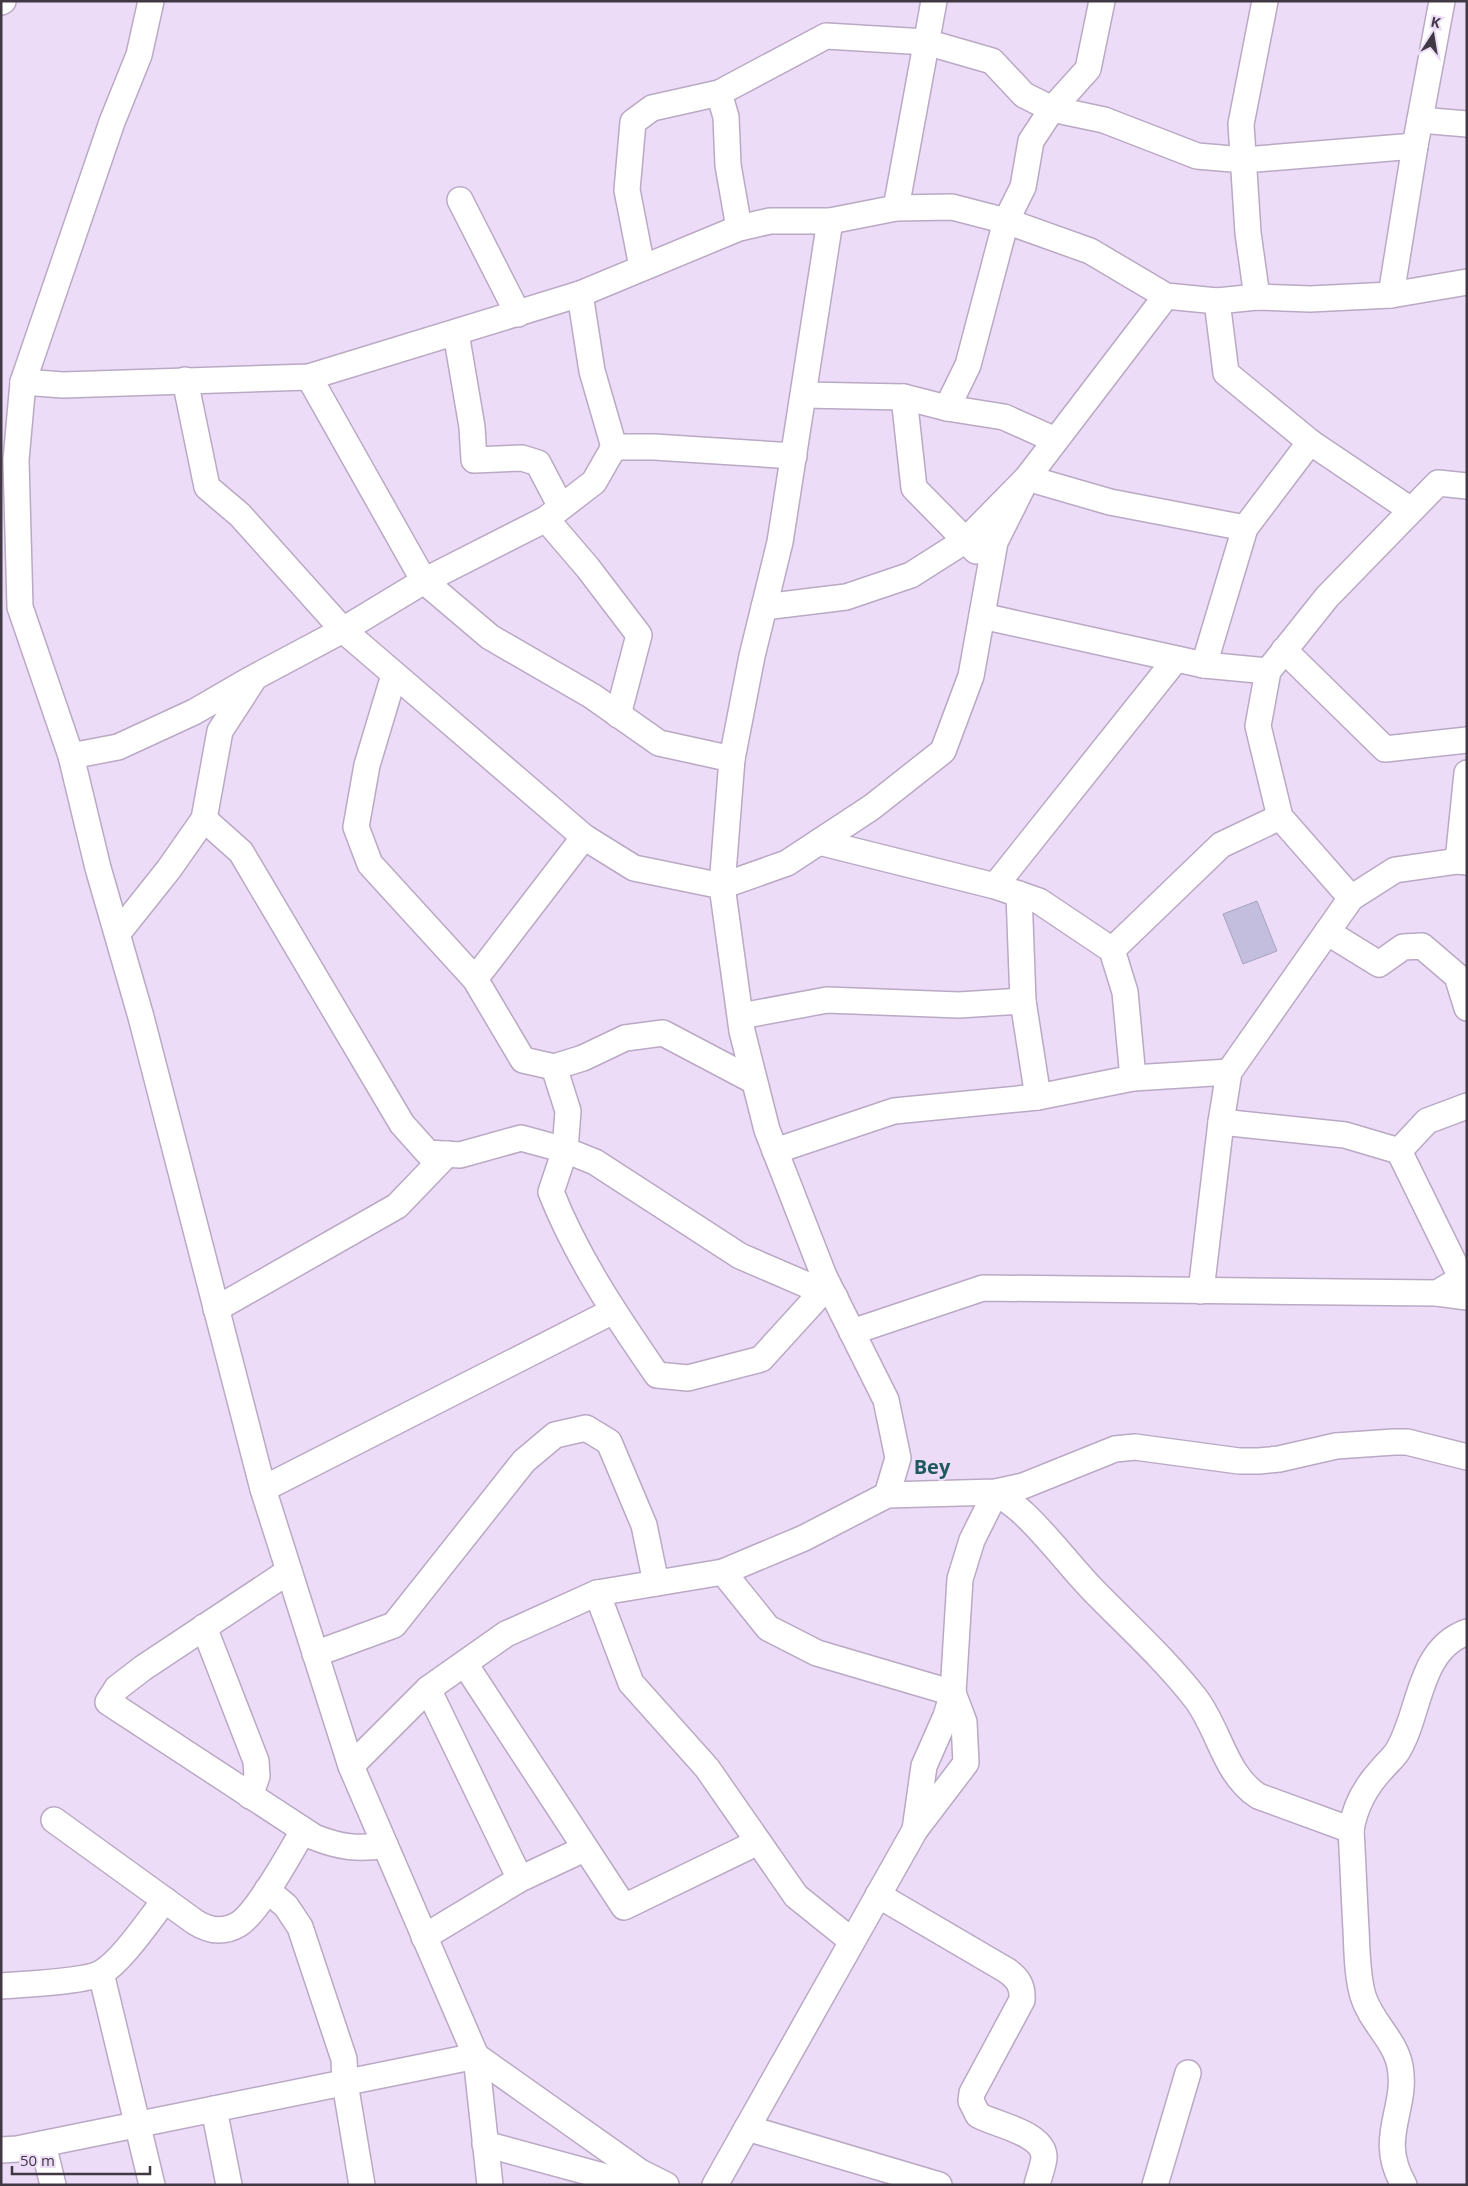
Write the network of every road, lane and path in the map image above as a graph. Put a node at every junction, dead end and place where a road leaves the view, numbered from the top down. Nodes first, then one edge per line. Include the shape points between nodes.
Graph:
1 (151, 1) edge
2 (934, 1) edge
3 (1102, 1) edge
4 (1266, 1) edge
5 (1442, 1) edge
6 (926, 42) junction
7 (719, 94) junction
8 (1052, 109) junction
9 (1420, 120) junction
10 (1467, 124) edge
11 (1415, 146) junction
12 (1244, 160) junction
13 (460, 200) dead end
14 (896, 208) junction
15 (830, 221) junction
16 (1006, 221) junction
17 (738, 228) junction
18 (642, 267) junction
19 (1467, 282) edge
20 (580, 294) junction
21 (1391, 295) junction
22 (1166, 296) junction
23 (1257, 297) junction
24 (1217, 301) junction
25 (518, 314) junction
26 (456, 333) junction
27 (309, 376) junction
28 (185, 380) junction
29 (23, 382) junction
30 (804, 395) junction
31 (904, 397) junction
32 (947, 408) junction
33 (1055, 440) junction
34 (1310, 442) junction
35 (614, 447) junction
36 (794, 456) junction
37 (1026, 478) junction
38 (1467, 486) edge
39 (1411, 510) junction
40 (554, 513) junction
41 (1245, 528) junction
42 (966, 540) junction
43 (991, 567) junction
44 (424, 581) junction
45 (764, 607) junction
46 (982, 616) junction
47 (343, 630) junction
48 (1284, 650) junction
49 (1176, 659) junction
50 (1204, 665) junction
51 (1268, 671) junction
52 (394, 675) junction
53 (255, 678) junction
54 (618, 715) junction
55 (1467, 740) edge
56 (71, 756) junction
57 (732, 759) junction
58 (1467, 773) edge
59 (1280, 817) junction
60 (204, 819) junction
61 (584, 837) junction
62 (819, 842) junction
63 (1463, 861) edge
64 (722, 886) junction
65 (995, 886) junction
66 (1019, 894) junction
67 (1351, 898) junction
68 (1327, 932) junction
69 (118, 933) junction
70 (1112, 950) junction
71 (475, 979) junction
72 (1023, 1001) junction
73 (1467, 1008) edge
74 (741, 1016) junction
75 (554, 1067) junction
76 (1229, 1072) junction
77 (1133, 1078) junction
78 (754, 1081) junction
79 (1038, 1097) junction
80 (1467, 1106) edge
81 (1221, 1122) junction
82 (565, 1150) junction
83 (775, 1151) junction
84 (1399, 1151) junction
85 (447, 1154) junction
86 (1465, 1283) edge
87 (1201, 1291) junction
88 (828, 1294) junction
89 (216, 1308) junction
90 (613, 1311) junction
91 (852, 1332) junction
92 (1467, 1457) edge
93 (262, 1489) junction
94 (996, 1492) junction
95 (887, 1495) junction
96 (289, 1571) junction
97 (723, 1572) junction
98 (656, 1583) junction
99 (597, 1593) junction
100 (204, 1627) junction
101 (1467, 1632) edge
102 (315, 1654) junction
103 (465, 1664) junction
104 (428, 1689) junction
105 (952, 1693) junction
106 (350, 1766) junction
107 (250, 1796) junction
108 (54, 1820) dead end
109 (915, 1830) junction
110 (1351, 1830) junction
111 (303, 1831) junction
112 (758, 1842) junction
113 (385, 1845) junction
114 (584, 1848) junction
115 (520, 1879) junction
116 (267, 1890) junction
117 (878, 1896) junction
118 (165, 1900) junction
119 (424, 1937) junction
120 (852, 1941) junction
121 (101, 1973) junction
122 (1, 1986) edge
123 (476, 2056) junction
124 (1188, 2073) dead end
125 (346, 2083) junction
126 (214, 2109) junction
127 (138, 2124) junction
128 (747, 2128) junction
129 (42, 2144) junction
130 (486, 2144) junction
131 (1, 2150) edge
132 (602, 2180) edge
133 (53, 2185) edge
134 (152, 2185) edge
135 (229, 2185) edge
136 (362, 2185) edge
137 (490, 2185) edge
138 (636, 2185) edge
139 (666, 2185) edge
140 (715, 2185) edge
141 (938, 2185) edge
142 (1037, 2185) edge
143 (1154, 2185) edge
144 (1404, 2185) edge

1 - 29 street via 139,55 112,122
2 - 6 street
3 - 8 street via 1088,70
4 - 12 street via 1241,124
5 - 9 street
6 - 7 street via 826,36
6 - 8 street via 992,61 1024,95
6 - 14 street
7 - 17 street via 726,117 728,165
7 - 18 street via 652,108 633,122 627,190
8 - 12 street via 1104,120 1197,156
8 - 16 street via 1031,141 1023,187
9 - 10 street
9 - 11 street
11 - 12 street
11 - 21 street
12 - 23 street via 1248,233
13 - 25 street
14 - 15 street
14 - 16 street via 952,207
15 - 17 street via 770,222
15 - 30 street
16 - 22 street via 1090,251
16 - 32 street via 968,365
17 - 18 street
18 - 20 street
19 - 21 street
20 - 25 street
20 - 35 street via 592,371
21 - 23 street via 1310,299
22 - 24 street
22 - 33 street
23 - 24 street
24 - 34 street via 1226,373
25 - 26 street
26 - 27 street
26 - 40 street via 472,427 474,460 522,458 538,464
27 - 28 street
27 - 44 street
28 - 29 street via 63,385
28 - 47 street via 207,487 240,515
29 - 56 street via 16,460 20,607
30 - 31 street
30 - 36 street
31 - 32 street
31 - 42 street via 914,488
32 - 33 street via 1004,416
33 - 37 street
34 - 39 street
34 - 41 street
35 - 36 street
35 - 40 street via 594,482
36 - 45 street via 780,542
37 - 41 street via 1110,502
37 - 42 street
37 - 43 street via 995,542
38 - 39 street via 1438,483
39 - 48 street via 1327,597
40 - 44 street
40 - 54 street via 588,568 639,635
41 - 50 street
42 - 43 street
42 - 45 street via 911,575 892,582 846,597
43 - 46 street
44 - 47 street
44 - 54 street via 490,637 592,696
45 - 57 street
46 - 49 street
46 - 62 street via 971,676 943,751
47 - 52 street
47 - 53 street
48 - 51 street
48 - 55 street via 1385,749
49 - 50 street
49 - 65 street
50 - 51 street
51 - 59 street via 1258,726
52 - 61 street
52 - 71 street via 367,765 356,827 370,864
53 - 56 street via 194,712 118,748
53 - 60 street via 220,731
54 - 57 street via 659,743
56 - 69 street via 98,868
57 - 64 street
58 - 63 street
59 - 67 street
59 - 70 street via 1221,846
60 - 69 street
60 - 85 street via 241,852 402,1124 428,1153
61 - 64 street via 634,868
61 - 71 street
62 - 64 street via 787,863
62 - 65 street
63 - 67 street via 1395,870
64 - 74 street
65 - 66 street
66 - 70 street via 1039,901
66 - 72 street
67 - 68 street
68 - 73 street via 1379,964 1403,947 1422,946 1457,976
68 - 76 street
69 - 89 street
70 - 77 street via 1125,992
71 - 75 street via 523,1060
72 - 74 street via 959,1005 827,1000
72 - 79 street
74 - 78 street
75 - 78 street via 625,1038 662,1033
75 - 82 street via 568,1111
76 - 77 street
76 - 81 street
77 - 79 street
78 - 83 street
79 - 83 street via 894,1111
80 - 84 street via 1427,1122
81 - 84 street via 1344,1135
81 - 87 street
82 - 85 street via 521,1138 460,1155
82 - 88 street via 595,1162 740,1256
82 - 90 street via 551,1192 566,1230
83 - 88 street via 824,1276
84 - 86 street
85 - 89 street via 397,1206
86 - 87 street via 1437,1293
87 - 91 street via 983,1288
88 - 90 street via 761,1359 688,1378 657,1375
88 - 91 street
89 - 93 street
90 - 93 street
91 - 95 street via 886,1400 898,1458
92 - 94 street via 1407,1442 1336,1446 1279,1460 1259,1461 1135,1446 1114,1449 1039,1481
93 - 96 street
94 - 95 street
94 - 105 street via 972,1540 960,1579
94 - 110 street via 1023,1513 1185,1685 1208,1717 1232,1770 1248,1789 1258,1796
95 - 97 street via 804,1538
96 - 100 street
96 - 102 street
97 - 98 street
97 - 105 street via 768,1628 817,1653
98 - 99 street
98 - 102 street via 644,1525 609,1442 586,1428 555,1435 524,1461 394,1625
99 - 103 street via 506,1634
99 - 112 street via 630,1683 707,1768
100 - 107 street via 256,1761 258,1776
100 - 107 street via 117,1688 108,1702
101 - 110 street via 1448,1644 1430,1665 1403,1741 1366,1788
102 - 106 street
103 - 104 street
103 - 114 street
104 - 106 street
104 - 115 street
105 - 109 street via 946,1716 924,1766
105 - 109 street via 964,1722 966,1763
106 - 113 street
107 - 111 street
108 - 118 street
109 - 117 street
110 - 144 street via 1360,1984 1369,2011 1394,2048 1400,2067 1401,2089 1392,2144 1397,2171
111 - 113 street via 326,1842 351,1848
111 - 116 street
112 - 114 street via 624,1907
112 - 120 street via 796,1896
113 - 119 street
114 - 115 street
115 - 119 street
116 - 118 street via 244,1920 222,1930 203,1927
116 - 125 street via 286,1906 300,1927 344,2059
117 - 120 street
117 - 142 street via 1006,1970 1020,1984 1022,2000 972,2093 971,2101 978,2115 1037,2140 1044,2158
118 - 121 street via 121,1955
119 - 123 street
120 - 128 street
121 - 122 street via 84,1978
121 - 127 street
123 - 125 street
123 - 130 street
123 - 139 street via 640,2172
124 - 143 street
125 - 126 street
125 - 136 street
126 - 127 street
126 - 135 street
127 - 129 street
127 - 134 street
128 - 140 street
128 - 141 street
129 - 131 street
129 - 133 street
130 - 132 street
130 - 137 street
132 - 138 street

